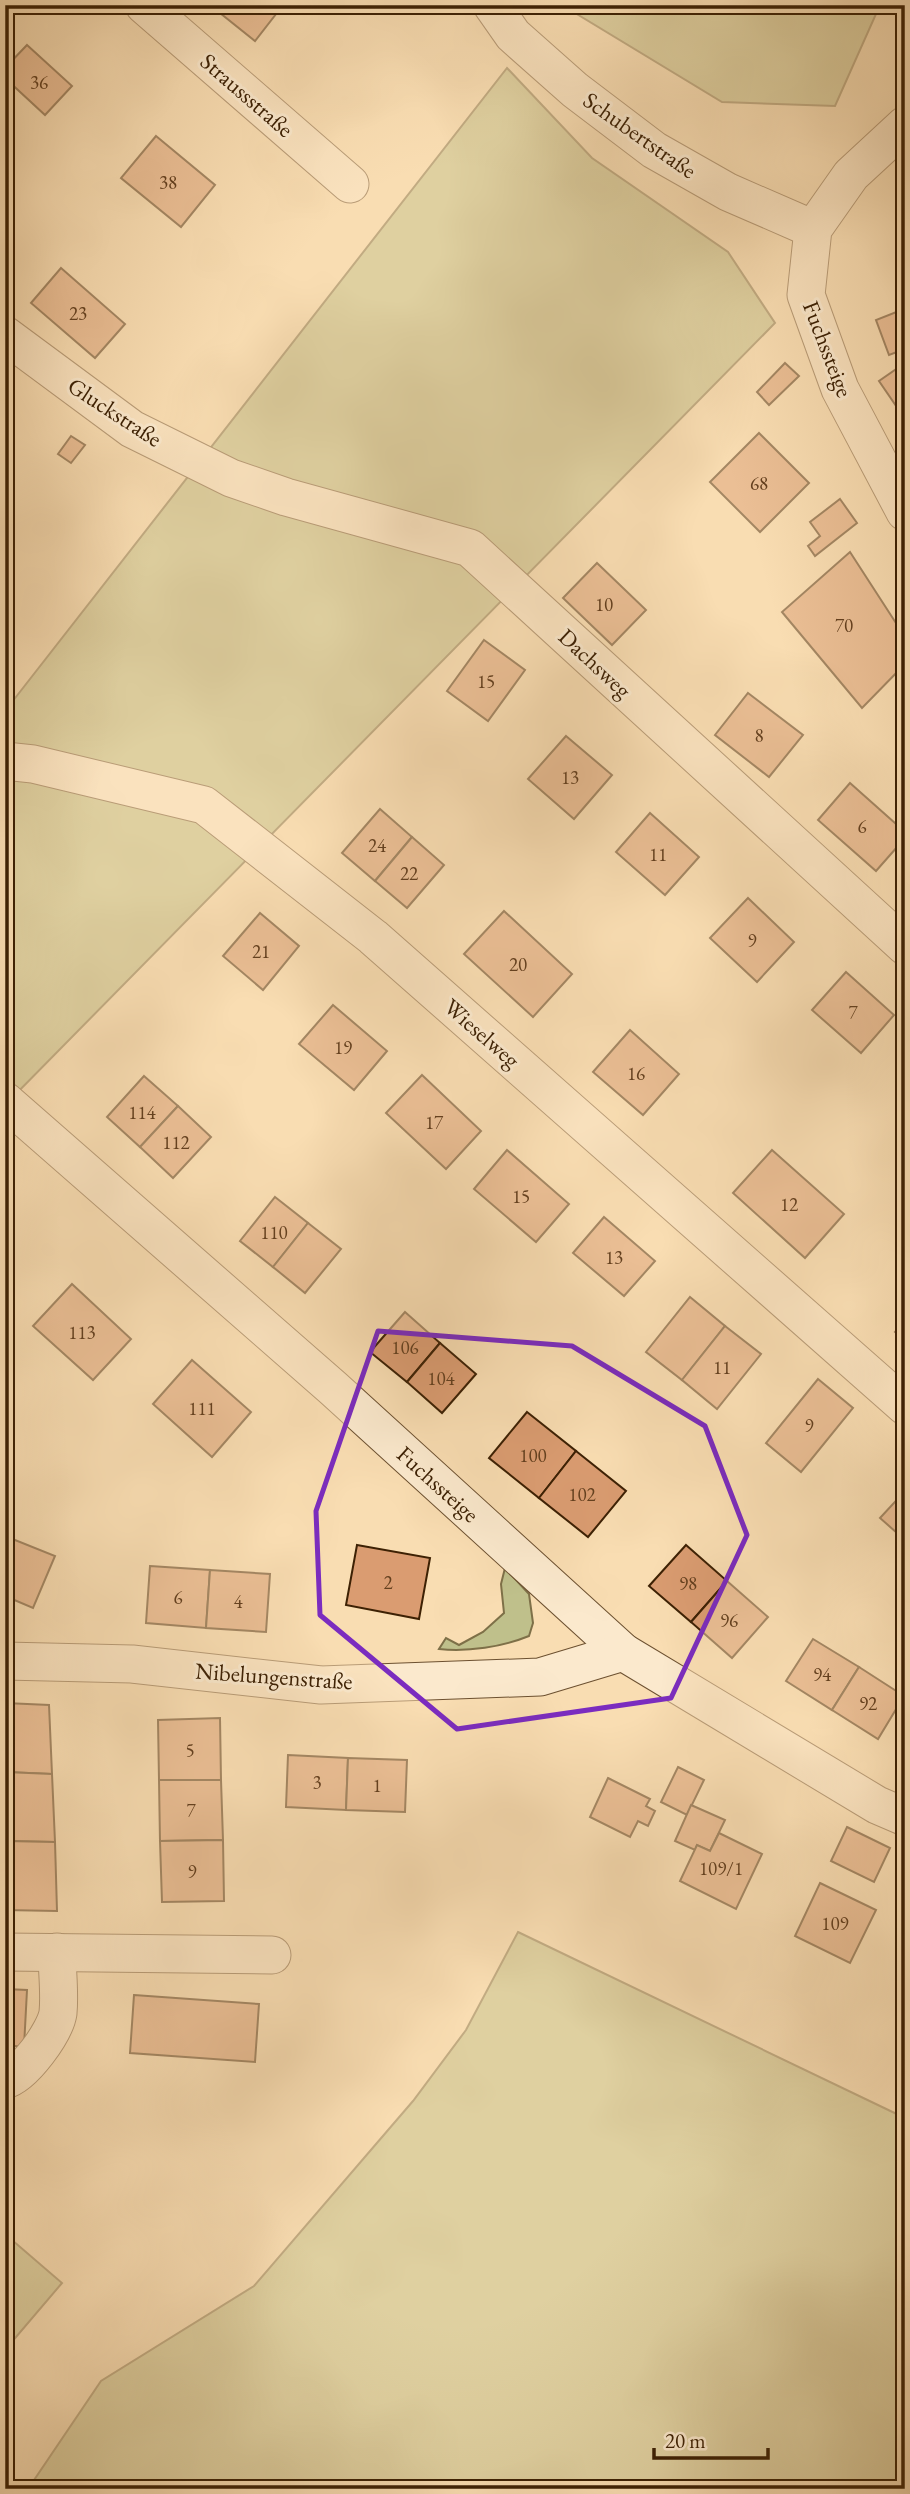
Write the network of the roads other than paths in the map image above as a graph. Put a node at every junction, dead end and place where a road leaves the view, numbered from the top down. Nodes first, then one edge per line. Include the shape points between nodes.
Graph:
1 (144, 5) edge
2 (492, 5) edge
3 (905, 125) edge
4 (349, 184) dead end
5 (813, 229) junction
6 (5, 335) edge
7 (231, 478) joint
8 (905, 512) edge
9 (5, 761) edge
10 (905, 946) edge
11 (5, 1101) edge
12 (905, 1406) edge
13 (623, 1653) junction
14 (5, 1661) edge
15 (905, 1817) edge
16 (5, 1952) edge
17 (57, 1952) junction
18 (272, 1955) dead end
19 (5, 2080) edge

1 - 4 street, Straussstraße
2 - 5 street, Schubertstraße via 513,34 575,90 654,150 728,192
3 - 5 street, Fuchssteige via 851,175
5 - 8 street, Fuchssteige via 806,295 840,389
6 - 7 street, Gluckstraße via 132,429
7 - 10 street, Dachsweg via 470,548
9 - 12 street, Wieselweg via 204,805 373,937
11 - 13 street, Fuchssteige via 333,1388
13 - 14 street, Nibelungenstraße via 540,1677 321,1685 132,1664
13 - 15 street, Fuchssteige via 877,1805
16 - 17 street
17 - 18 street
17 - 19 street via 58,2015 39,2051 13,2078

